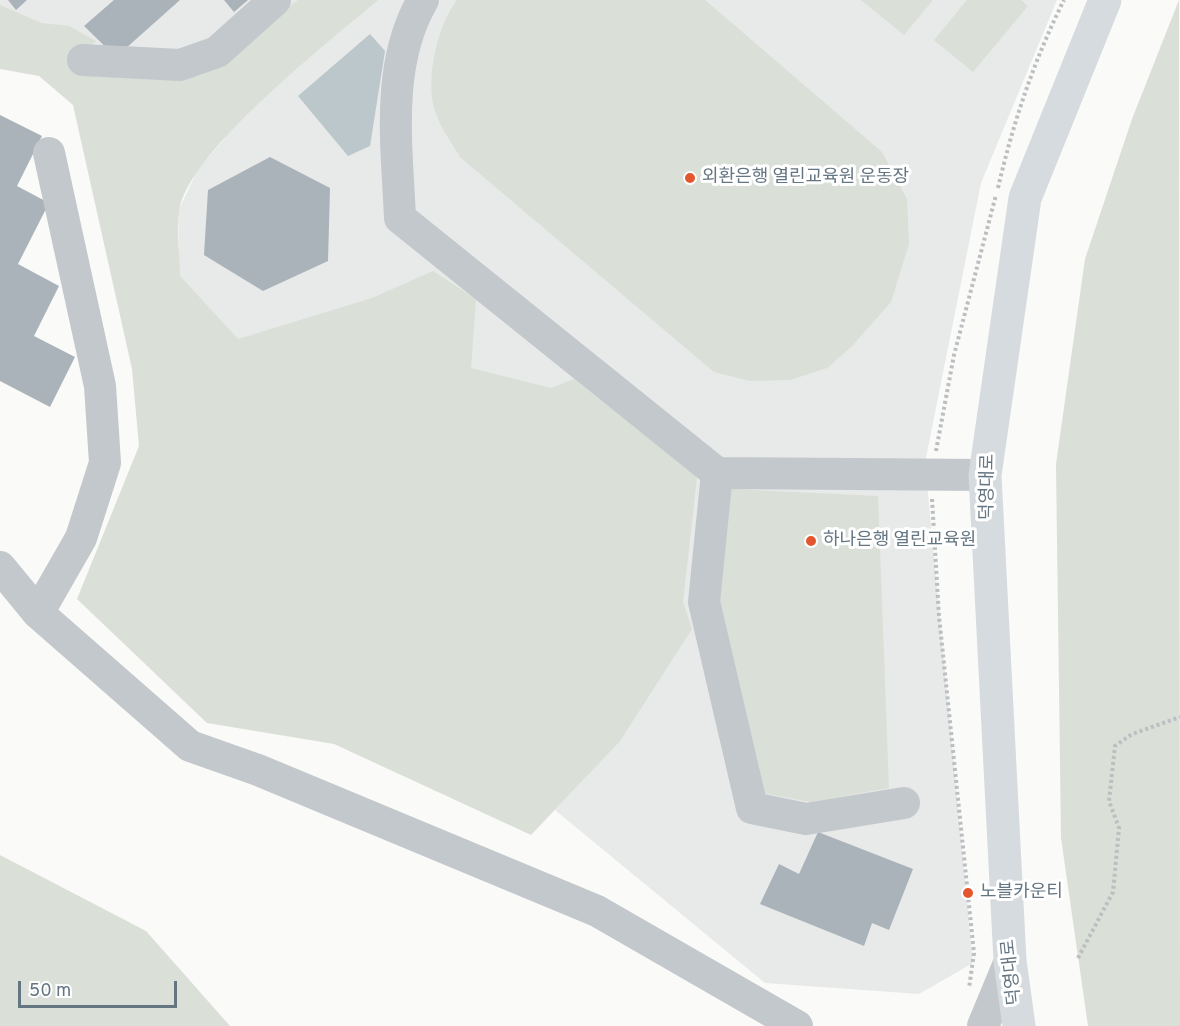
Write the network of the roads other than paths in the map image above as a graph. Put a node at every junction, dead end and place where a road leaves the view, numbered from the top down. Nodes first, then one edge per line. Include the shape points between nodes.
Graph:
1 (275, 0) edge
2 (423, 0) edge
3 (1105, 0) edge
4 (83, 60) dead end
5 (49, 153) dead end
6 (717, 473) junction
7 (985, 475) junction
8 (0, 567) edge
9 (38, 613) junction
10 (904, 803) dead end
11 (1010, 961) junction
12 (796, 1026) edge
13 (983, 1026) edge
14 (1019, 1026) edge

1 - 4 street via 217,52 180,65
2 - 6 street via 411,21 395,95 400,218
3 - 7 main road, 덕영대로 via 1025,198
5 - 9 street via 100,386 105,463 81,538
6 - 7 street
6 - 10 street via 704,602 752,808 806,819
7 - 11 main road, 덕영대로
8 - 9 street
9 - 12 street via 190,746 258,770 597,911
11 - 13 street
11 - 14 main road, 덕영대로

